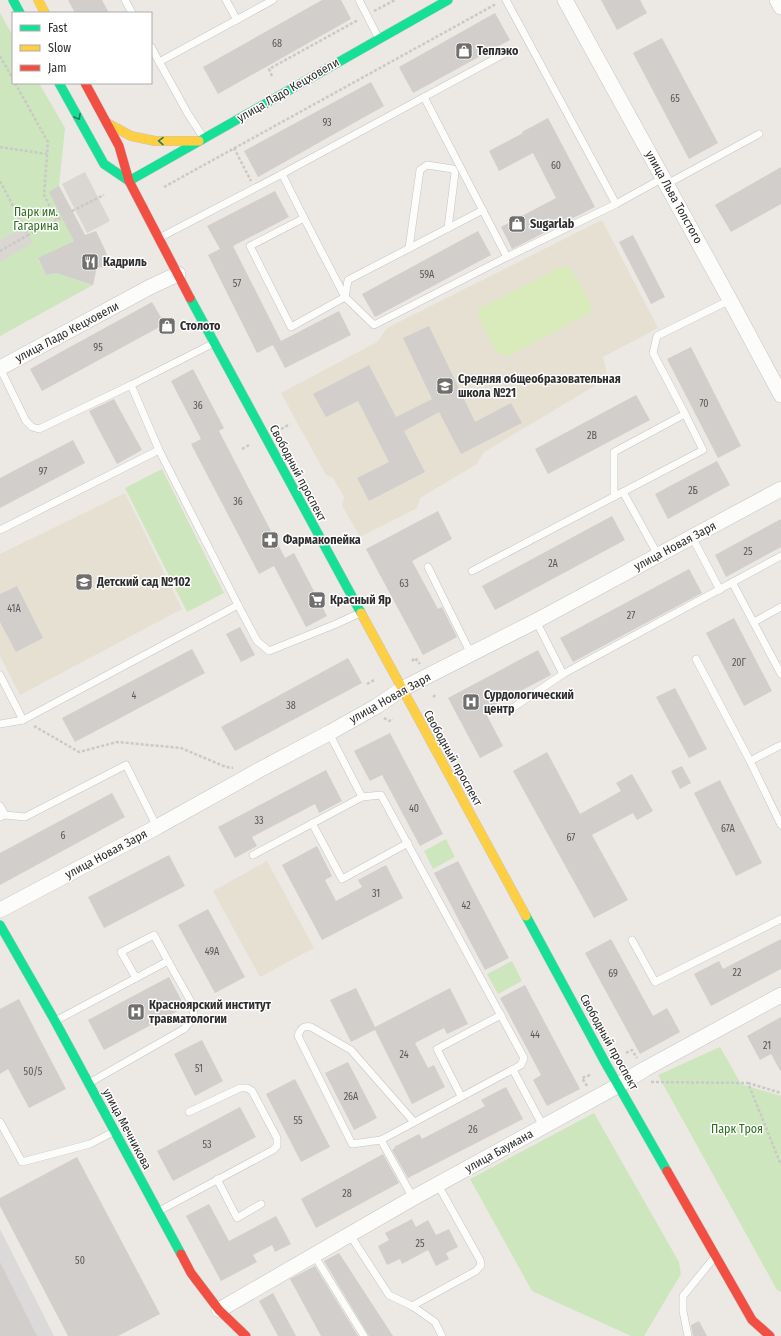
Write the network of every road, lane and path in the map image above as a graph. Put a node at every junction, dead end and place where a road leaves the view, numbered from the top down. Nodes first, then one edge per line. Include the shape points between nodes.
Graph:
1 (13, 0) edge
2 (38, 0) edge
3 (125, 0) edge
4 (226, 0) edge
5 (273, 0) edge
6 (359, 0) edge
7 (395, 0) edge
8 (448, 0) edge
9 (504, 0) edge
10 (565, 0) edge
11 (777, 0) edge
12 (781, 7) edge
13 (19, 12) edge
14 (44, 12) edge
15 (131, 12) edge
16 (367, 15) junction
17 (237, 20) junction
18 (379, 39) junction
19 (152, 49) edge
20 (511, 50) dead end
21 (0, 56) edge
22 (159, 62) junction
23 (272, 76) dead end
24 (12, 77) edge
25 (16, 84) edge
26 (60, 84) edge
27 (86, 84) edge
28 (424, 96) junction
29 (107, 123) junction
30 (759, 134) dead end
31 (202, 140) junction
32 (0, 147) edge
33 (234, 148) junction
34 (47, 154) junction
35 (282, 174) junction
36 (0, 181) edge
37 (129, 181) junction
38 (665, 181) junction
39 (164, 186) dead end
40 (255, 188) junction
41 (104, 195) dead end
42 (616, 204) junction
43 (483, 210) junction
44 (72, 211) dead end
45 (62, 217) dead end
46 (304, 218) junction
47 (56, 220) junction
48 (448, 228) junction
49 (28, 235) junction
50 (159, 238) junction
51 (409, 248) junction
52 (0, 251) edge
53 (507, 257) junction
54 (178, 274) junction
55 (345, 297) junction
56 (730, 300) junction
57 (214, 343) junction
58 (0, 368) edge
59 (131, 385) junction
60 (781, 395) edge
61 (685, 414) junction
62 (290, 424) dead end
63 (282, 428) dead end
64 (248, 446) dead end
65 (242, 449) dead end
66 (159, 450) junction
67 (781, 489) edge
68 (623, 492) junction
69 (614, 497) junction
70 (0, 530) edge
71 (692, 537) junction
72 (658, 555) junction
73 (781, 556) edge
74 (428, 567) dead end
75 (472, 571) dead end
76 (732, 582) junction
77 (720, 590) junction
78 (238, 605) junction
79 (781, 607) edge
80 (360, 613) junction
81 (536, 621) junction
82 (754, 622) junction
83 (471, 654) junction
84 (696, 659) dead end
85 (563, 674) junction
86 (781, 674) edge
87 (0, 675) edge
88 (375, 680) dead end
89 (367, 684) dead end
90 (402, 689) junction
91 (437, 694) dead end
92 (432, 697) dead end
93 (508, 711) dead end
94 (384, 718) dead end
95 (393, 718) dead end
96 (23, 720) junction
97 (0, 724) edge
98 (329, 733) junction
99 (781, 745) edge
100 (750, 762) junction
101 (261, 769) junction
102 (362, 796) junction
103 (0, 806) edge
104 (2, 816) edge
105 (312, 823) junction
106 (781, 825) edge
107 (157, 827) junction
108 (408, 843) junction
109 (253, 855) dead end
110 (0, 910) edge
111 (781, 918) edge
112 (0, 925) edge
113 (632, 940) dead end
114 (168, 961) junction
115 (136, 978) junction
116 (781, 995) edge
117 (501, 1014) junction
118 (55, 1021) junction
119 (626, 1053) dead end
120 (638, 1060) dead end
121 (512, 1070) junction
122 (652, 1082) dead end
123 (89, 1083) junction
124 (748, 1083) junction
125 (619, 1085) junction
126 (781, 1093) edge
127 (461, 1096) junction
128 (188, 1112) dead end
129 (0, 1122) edge
130 (414, 1122) junction
131 (543, 1126) junction
132 (115, 1132) junction
133 (381, 1140) junction
134 (781, 1165) edge
135 (217, 1179) junction
136 (438, 1185) junction
137 (413, 1198) junction
138 (261, 1204) dead end
139 (157, 1212) junction
140 (350, 1235) junction
141 (314, 1254) junction
142 (715, 1257) junction
143 (412, 1306) junction
144 (219, 1310) junction
145 (246, 1336) edge
146 (364, 1336) edge
147 (442, 1336) edge
148 (688, 1336) edge
149 (770, 1336) edge

1 - 13 main road
2 - 14 main road
3 - 15 lane
4 - 17 lane
5 - 17 lane
6 - 16 lane
7 - 16 path
8 - 18 main road, улица Ладо Кецховели
9 - 33 path
9 - 42 lane
10 - 38 street, улица Льва Толстого
11 - 12 street
16 - 18 lane
16 - 23 path via 269,69
17 - 22 lane
18 - 31 main road, улица Ладо Кецховели
19 - 22 lane
20 - 28 lane
21 - 24 path
22 - 31 lane
25 - 34 path via 48,142
26 -> 37 main road, Свободный проспект via 104,164
27 - 29 main road, Свободный проспект
28 - 35 lane
28 - 43 lane
31 -> 29 main road via 155,142 131,136
29 - 37 main road, Свободный проспект via 119,146
30 - 38 lane
31 - 37 main road, улица Ладо Кецховели
32 - 34 path
33 - 39 path
33 - 40 path
34 - 47 path via 44,195
35 - 40 lane
35 - 46 lane
36 - 49 path
37 - 50 main road, Свободный проспект
38 - 42 lane
38 - 56 street, улица Льва Толстого
40 - 50 lane
41 - 44 path
42 - 53 lane
43 - 48 lane
43 - 53 lane
45 - 47 path
46 - 55 lane
46 - 55 lane via 250,246 291,327
47 - 49 path
48 - 51 lane
48 - 51 lane via 455,173 453,169 423,166 420,170
49 - 52 path
50 - 54 main road, Свободный проспект
51 - 55 lane via 348,280
53 - 55 lane via 374,325
54 - 57 main road, Свободный проспект
54 - 58 street, улица Ладо Кецховели
56 - 60 street, улица Льва Толстого
56 - 61 lane via 658,336 653,353
57 - 59 lane
57 - 80 main road, Свободный проспект
58 - 59 lane via 26,421 39,429
59 - 66 lane
61 - 68 lane via 704,450
61 - 69 lane via 614,452
62 - 63 path
64 - 65 path
66 - 70 lane
66 - 78 lane
67 - 71 street, улица Новая Заря
68 - 69 lane
68 - 72 lane
69 - 75 lane
71 - 72 street, улица Новая Заря
71 - 77 lane
72 - 81 street, улица Новая Заря
73 - 76 lane
74 - 83 lane
76 - 77 lane
76 - 82 lane
77 - 85 lane
78 - 80 lane via 257,641 269,650
78 - 96 lane
79 - 82 lane
80 - 90 main road, Свободный проспект
81 - 83 street, улица Новая Заря
81 - 85 lane
82 - 86 lane
83 - 90 street, улица Новая Заря
84 - 100 lane
85 - 93 lane
87 - 96 lane
88 - 89 path
90 - 98 street, улица Новая Заря
90 - 125 main road, Свободный проспект
91 - 92 path
94 - 95 path via 389,721
96 - 97 lane
96 - 101 path via 80,752 117,742 181,748 226,767
98 - 101 street, улица Новая Заря
98 - 102 lane
99 - 100 lane
100 - 106 lane
101 - 107 street, улица Новая Заря
102 - 105 lane
102 - 108 lane via 381,795
103 - 104 lane
104 - 107 lane via 25,817 126,765
105 - 108 lane via 342,879
105 - 109 lane
107 - 110 street, улица Новая Заря
108 - 117 lane
111 - 113 lane via 655,982
112 - 118 main road, улица Мечникова
114 - 115 lane
114 - 115 lane via 154,935 121,952
114 - 123 lane via 194,1007 193,1018 184,1029
115 - 118 lane
116 - 125 street, улица Баумана
117 - 121 lane via 524,1058 521,1065
117 - 127 lane via 437,1049
118 - 123 main road, улица Мечникова
119 - 120 path via 632,1050
121 - 127 lane
121 - 131 lane
122 - 124 path
123 - 132 main road, улица Мечникова
124 - 126 path
124 - 134 path
125 - 131 street, улица Баумана
125 - 142 main road, Свободный проспект
127 - 130 lane
128 - 135 lane via 232,1091 247,1088 252,1091 277,1138 277,1146 273,1150
129 - 132 lane via 22,1162 90,1144
130 - 133 lane
130 - 133 lane via 351,1050 311,1027 304,1027 298,1036 352,1144
131 - 136 street, улица Баумана
132 - 139 main road, улица Мечникова
133 - 137 lane
135 - 138 lane via 237,1218
135 - 139 lane
136 - 137 street, улица Баумана
136 - 143 lane via 481,1265
137 - 140 street, улица Баумана
139 - 144 main road, улица Мечникова via 191,1274
140 - 141 street, улица Баумана
140 - 143 lane via 389,1295
141 - 144 street, улица Баумана
141 - 146 lane
142 - 148 lane via 683,1296
142 - 149 main road, Свободный проспект via 752,1320
143 - 147 lane via 435,1322
144 - 145 main road, улица Мечникова

